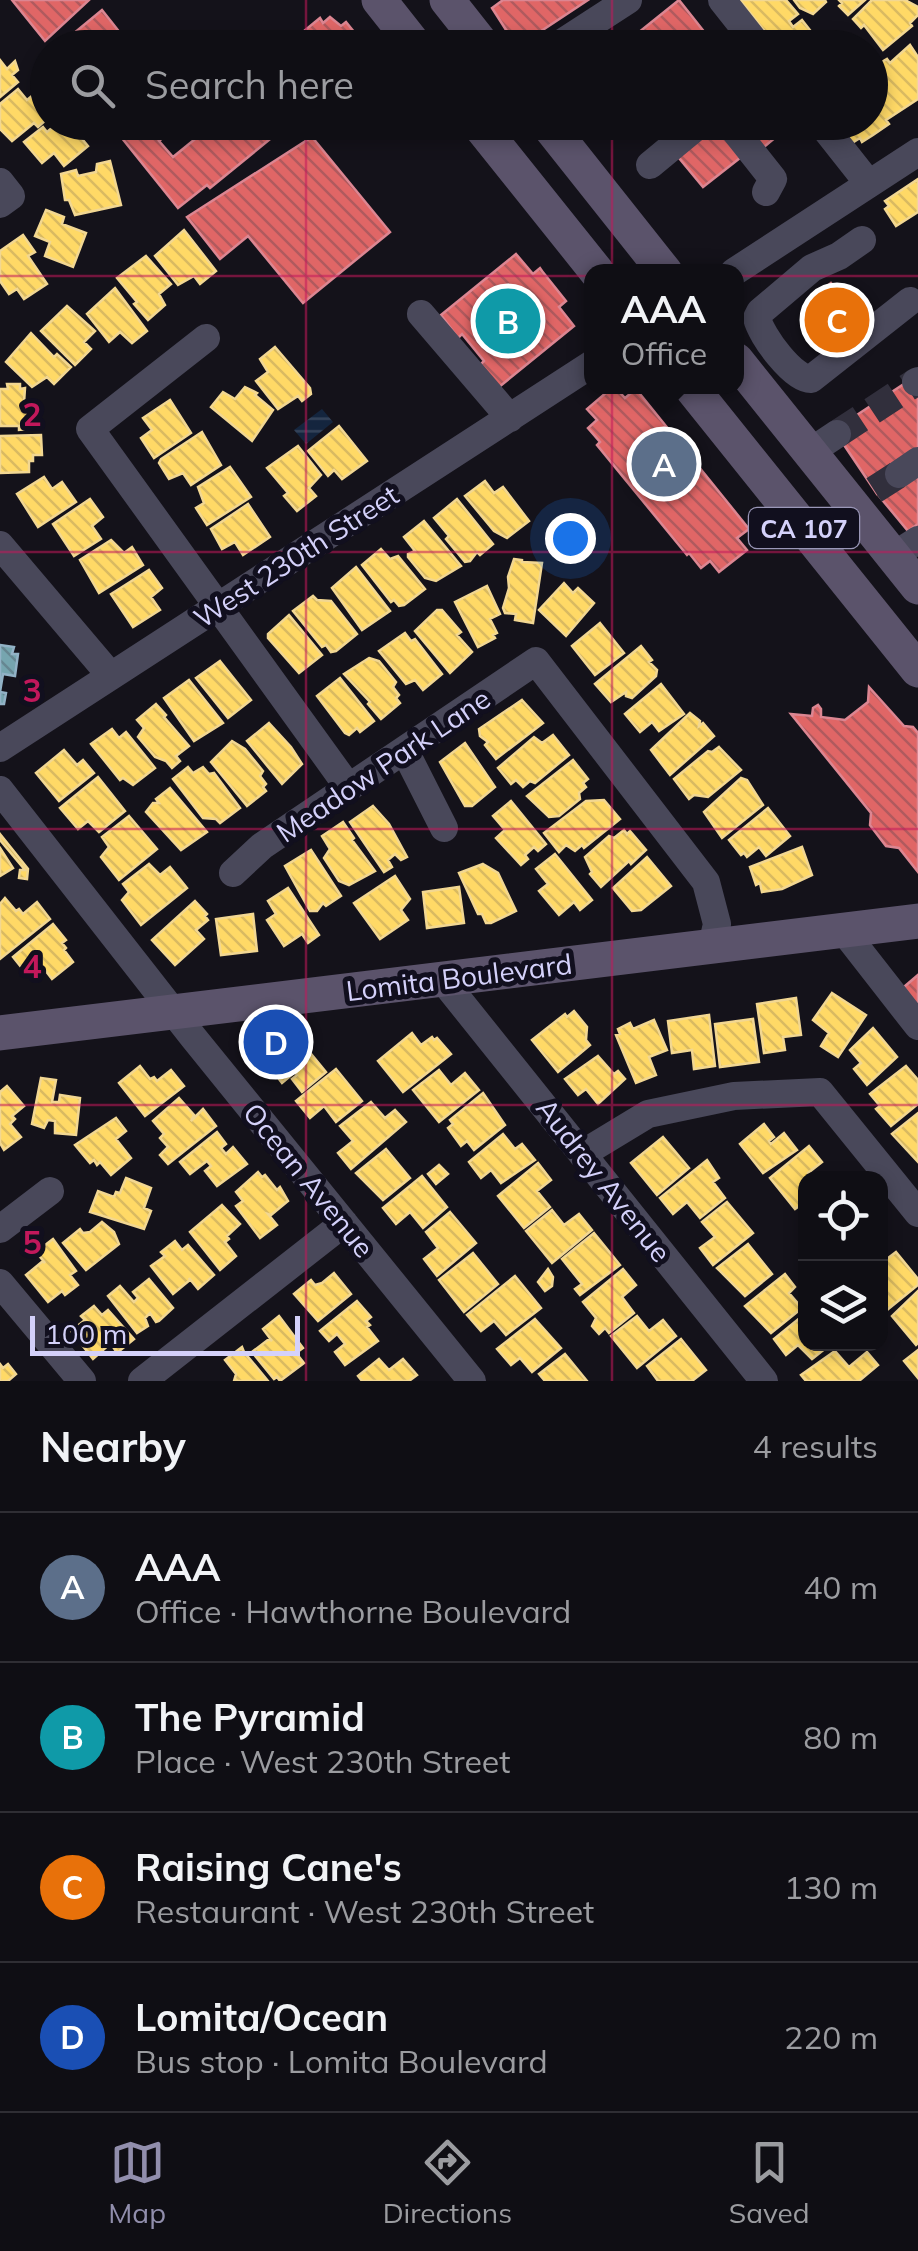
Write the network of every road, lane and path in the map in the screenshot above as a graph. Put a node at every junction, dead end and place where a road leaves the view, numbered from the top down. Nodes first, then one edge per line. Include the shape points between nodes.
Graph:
1 (379, 0) edge
2 (447, 0) edge
3 (628, 0) edge
4 (722, 0) edge
5 (403, 30) edge
6 (471, 30) edge
7 (582, 30) edge
8 (746, 30) edge
9 (492, 140) edge
10 (560, 140) edge
11 (680, 140) edge
12 (743, 140) edge
13 (834, 140) edge
14 (918, 152) edge
15 (650, 165) dead end
16 (869, 184) junction
17 (766, 192) dead end
18 (862, 240) dead end
19 (591, 264) edge
20 (659, 264) edge
21 (744, 265) edge
22 (910, 301) dead end
23 (421, 314) dead end
24 (206, 338) dead end
25 (744, 368) edge
26 (584, 369) edge
27 (696, 394) edge
28 (510, 418) junction
29 (0, 546) edge
30 (906, 548) edge
31 (918, 588) edge
32 (220, 607) junction
33 (918, 670) edge
34 (111, 676) junction
35 (0, 748) edge
36 (405, 751) junction
37 (350, 788) junction
38 (0, 790) edge
39 (444, 828) dead end
40 (233, 873) dead end
41 (918, 920) edge
42 (843, 930) junction
43 (712, 946) junction
44 (442, 979) junction
45 (174, 1012) junction
46 (918, 1026) edge
47 (0, 1033) edge
48 (582, 1154) junction
49 (50, 1191) dead end
50 (918, 1214) edge
51 (344, 1223) junction
52 (0, 1229) edge
53 (0, 1284) edge
54 (82, 1381) edge
55 (142, 1381) edge
56 (472, 1381) edge
57 (764, 1381) edge

1 - 5 main road
2 - 6 main road
3 - 7 street
4 - 8 street
9 - 19 main road
10 - 20 main road
11 - 15 street
12 - 17 street via 774,179
13 - 16 street
14 - 16 street
16 - 21 street
18 - 22 street via 812,268 760,312 758,325 798,376 812,379
23 - 28 street
24 - 32 street via 90,429
25 - 30 main road, CA 107 via 824,443
26 - 28 street, West 230th Street
27 - 33 main road, CA 107
28 - 32 street, West 230th Street via 414,466
29 - 34 street
30 - 31 main road, CA 107
32 - 34 street, West 230th Street
32 - 37 street
34 - 35 street, West 230th Street
36 - 37 street, Meadow Park Lane
36 - 39 street
36 - 43 street, Meadow Park Lane via 536,661 706,882 716,924
37 - 40 street, Meadow Park Lane
38 - 45 street, Ocean Avenue
41 - 42 main road, Lomita Boulevard
42 - 43 main road, Lomita Boulevard
42 - 46 street
43 - 44 main road, Lomita Boulevard
44 - 45 main road, Lomita Boulevard
44 - 48 street, Audrey Avenue
45 - 47 main road, Lomita Boulevard
45 - 51 street, Ocean Avenue
48 - 50 street via 648,1114 734,1096 820,1092
48 - 57 street, Audrey Avenue
49 - 52 street
51 - 55 street
51 - 56 street, Ocean Avenue
53 - 54 street

